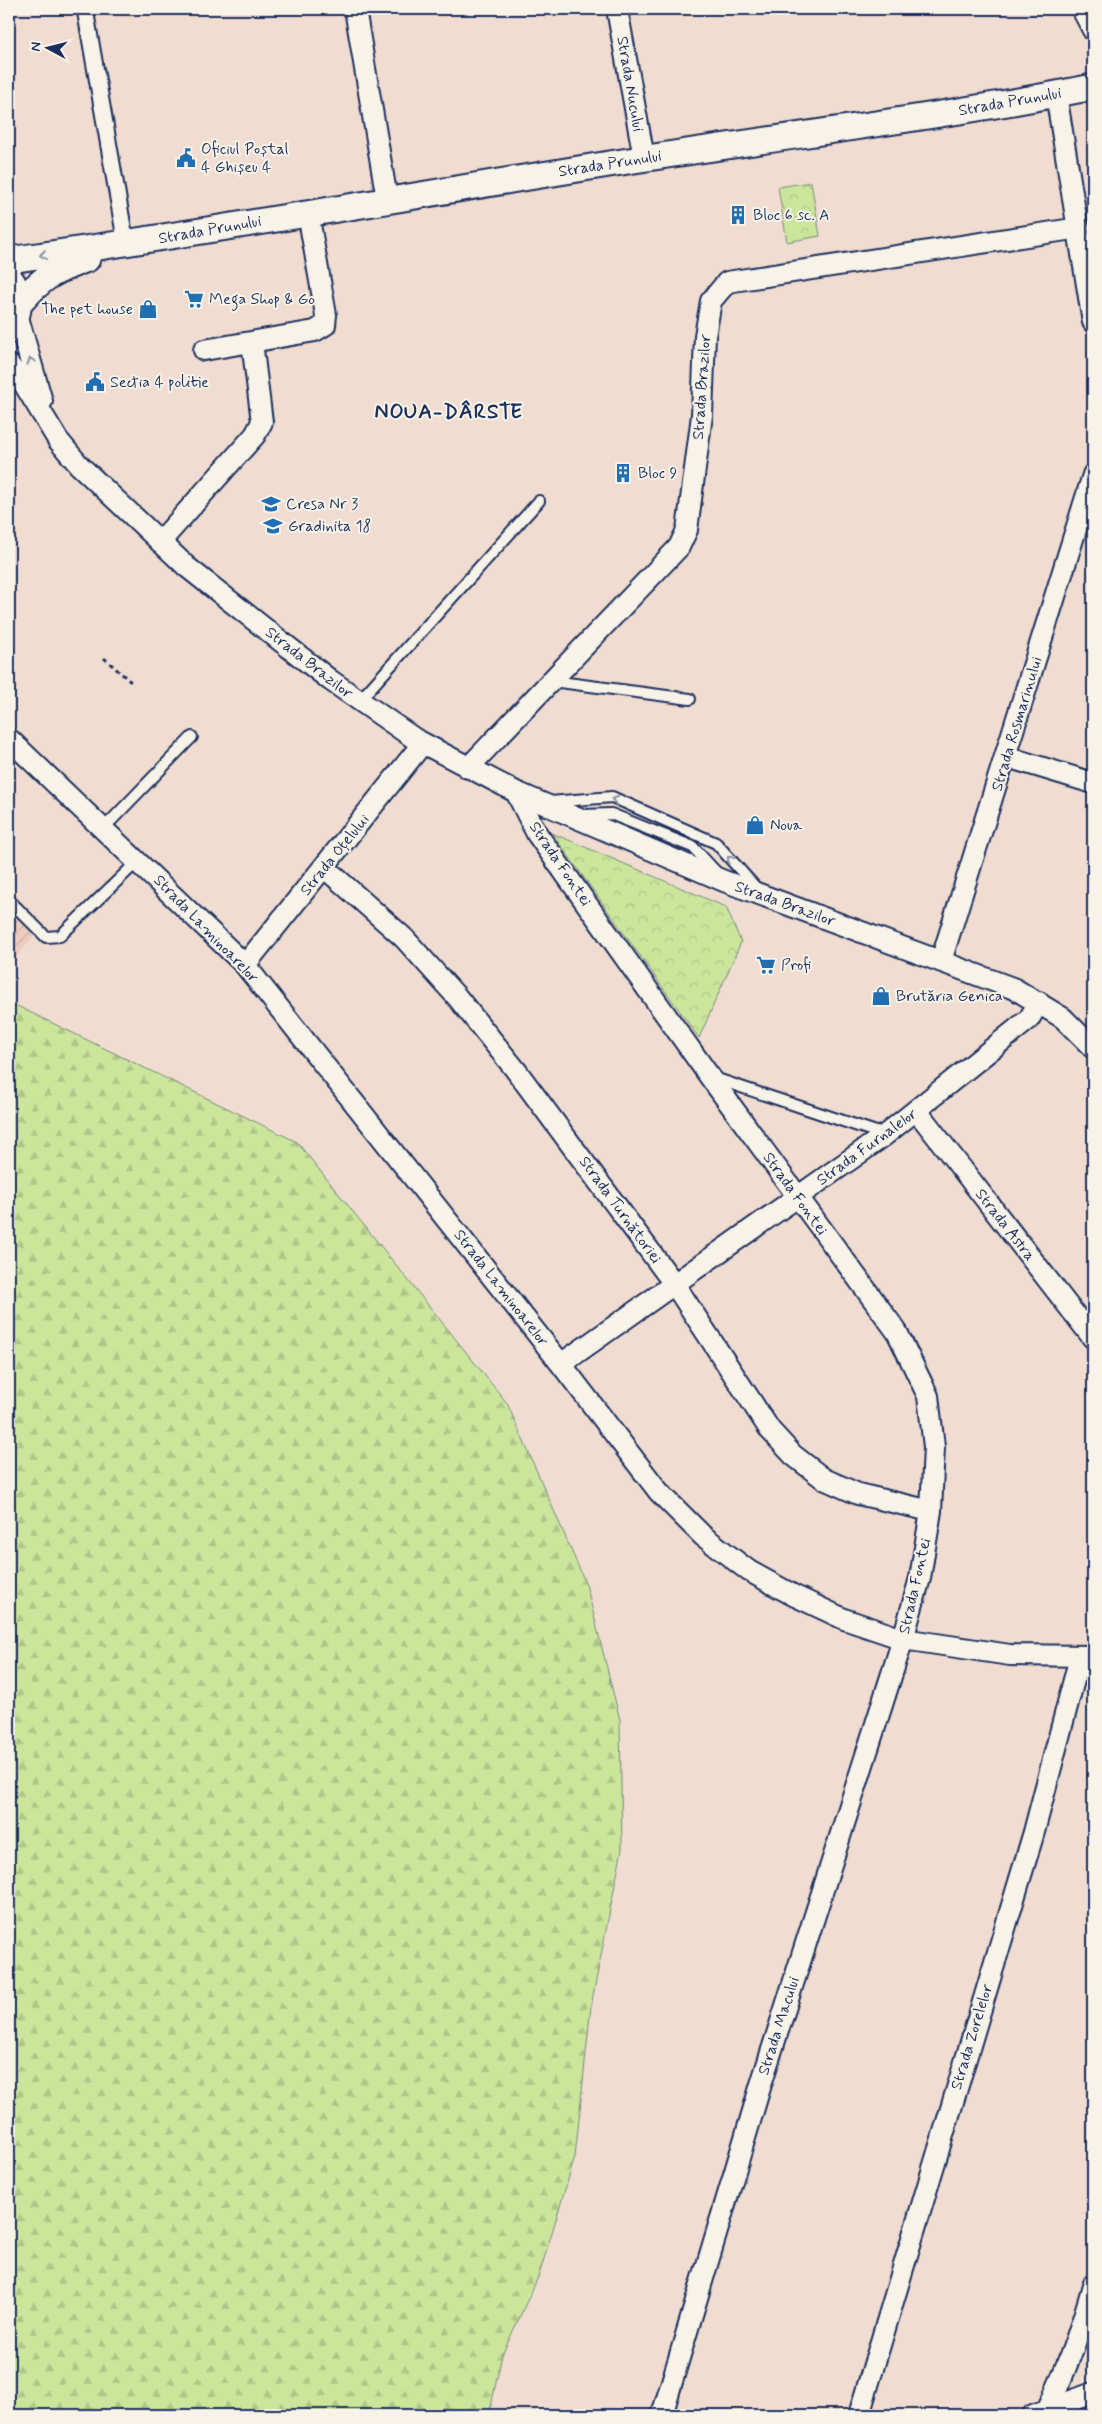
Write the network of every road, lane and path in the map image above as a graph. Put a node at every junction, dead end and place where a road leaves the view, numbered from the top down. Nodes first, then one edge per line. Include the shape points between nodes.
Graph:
1 (85, 9) edge
2 (355, 9) edge
3 (617, 9) edge
4 (1082, 9) edge
5 (1093, 30) edge
6 (1093, 87) edge
7 (1056, 94) junction
8 (644, 158) junction
9 (387, 200) junction
10 (308, 213) junction
11 (1079, 228) junction
12 (126, 244) junction
13 (9, 260) edge
14 (9, 277) edge
15 (15, 316) edge
16 (1093, 322) edge
17 (252, 342) junction
18 (204, 350) dead end
19 (9, 365) edge
20 (49, 424) junction
21 (1092, 483) edge
22 (538, 501) dead end
23 (160, 542) junction
24 (104, 658) dead end
25 (551, 681) junction
26 (132, 684) dead end
27 (690, 699) dead end
28 (359, 701) junction
29 (192, 737) dead end
30 (9, 739) edge
31 (423, 743) junction
32 (1007, 757) junction
33 (468, 768) junction
34 (1093, 783) edge
35 (516, 792) junction
36 (539, 803) junction
37 (104, 828) junction
38 (138, 861) junction
39 (325, 868) junction
40 (762, 896) junction
41 (9, 900) edge
42 (941, 961) junction
43 (245, 966) junction
44 (1039, 1002) junction
45 (1093, 1048) edge
46 (710, 1077) junction
47 (917, 1111) junction
48 (885, 1135) junction
49 (798, 1198) junction
50 (675, 1285) junction
51 (1093, 1338) edge
52 (561, 1364) junction
53 (931, 1511) junction
54 (903, 1639) junction
55 (1087, 1656) edge
56 (1093, 2285) edge
57 (1093, 2393) edge
58 (1040, 2412) edge
59 (662, 2415) edge
60 (859, 2415) edge

1 - 12 street
2 - 9 street
3 - 8 street, Strada Nucului
4 - 5 street
6 - 7 street, Strada Prunului
7 - 8 street, Strada Prunului via 874,126
7 - 11 street
8 - 9 street, Strada Prunului
9 - 10 street, Strada Prunului
10 - 12 street, Strada Prunului
10 - 17 street via 325,325 315,331
11 - 16 street
11 - 25 street, Strada Brazilor via 727,282 711,301 705,336 702,415 687,530 679,547
12 -> 13 street, Strada Prunului
12 - 15 street, Strada Prunului via 41,280
14 - 15 street via 18,293
20 -> 15 street, Strada Brazilor
17 - 18 street
17 - 23 street via 262,422 255,435
19 - 20 street, Strada Brazilor
20 - 23 street, Strada Brazilor via 79,465
21 - 32 street, Strada Rosmarinului
22 - 28 lane
23 - 28 street, Strada Brazilor via 187,567
24 - 26 path
25 - 27 lane
25 - 33 street, Strada Brazilor
28 - 31 street, Strada Brazilor
29 - 37 lane
30 - 37 street, Strada Laminoarelor
31 - 33 street, Strada Brazilor
31 - 39 street, Strada Oțelului
32 - 34 street
32 - 42 street, Strada Rosmarinului
33 - 35 street, Strada Brazilor
35 - 36 street, Strada Brazilor
35 - 46 street, Strada Fontei via 536,834
36 - 40 street, Strada Brazilor
40 -> 36 lane via 716,843 612,797
37 - 38 street, Strada Laminoarelor
38 - 41 lane via 60,936 46,937
38 - 43 street, Strada Laminoarelor
39 - 43 street, Strada Oțelului
39 - 50 street, Strada Turnătoriei via 404,938 457,997 575,1148
40 - 42 street, Strada Brazilor
42 - 44 street, Strada Brazilor via 991,979
43 - 52 street, Strada Laminoarelor
44 - 45 street, Strada Brazilor via 1063,1018
44 - 47 street, Strada Furnalelor via 1029,1019
46 - 48 lane
46 - 49 street, Strada Fontei
47 - 48 street, Strada Furnalelor
47 - 51 street, Strada Astra
48 - 49 street, Strada Furnalelor
49 - 50 street, Strada Furnalelor
49 - 53 street, Strada Fontei via 897,1332 928,1396 934,1447
50 - 52 street, Strada Furnalelor
50 - 53 street, Strada Turnătoriei via 770,1430 793,1455 824,1479 858,1494
52 - 54 street, Strada Laminoarelor via 659,1492 703,1536 748,1571 793,1595 844,1619
53 - 54 street, Strada Fontei via 920,1578
54 - 55 street, Strada Laminoarelor via 1010,1655
54 - 59 street, Strada Macului via 762,2081
55 - 60 street, Strada Zorelelor
56 - 58 street via 1076,2344
57 - 58 street

